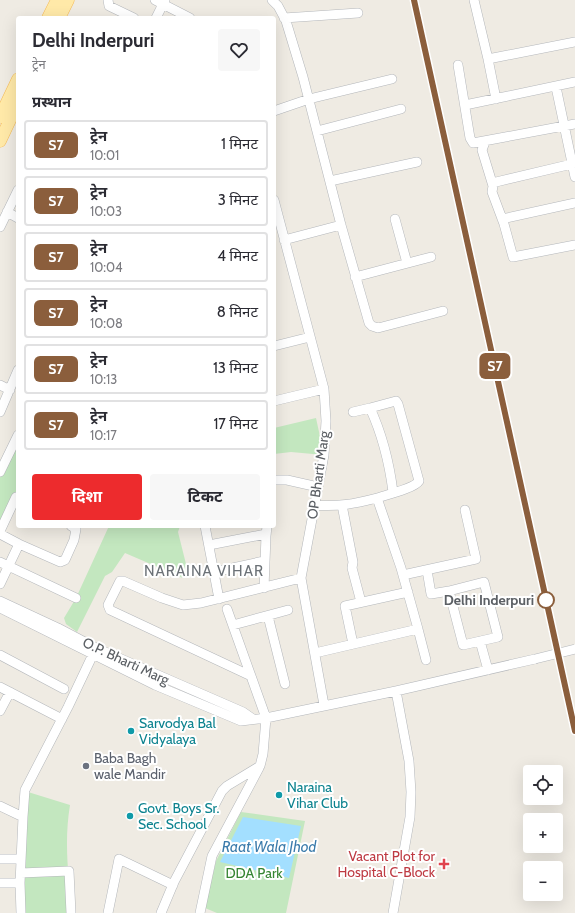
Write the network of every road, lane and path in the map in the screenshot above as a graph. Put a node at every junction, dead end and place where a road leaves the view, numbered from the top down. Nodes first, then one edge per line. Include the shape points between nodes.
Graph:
1 (57, 0) edge
2 (68, 0) edge
3 (108, 0) edge
4 (272, 0) edge
5 (474, 0) edge
6 (161, 1) edge
7 (358, 13) dead end
8 (56, 16) edge
9 (57, 16) edge
10 (130, 16) edge
11 (157, 16) edge
12 (187, 16) edge
13 (284, 18) junction
14 (575, 42) edge
15 (488, 59) junction
16 (458, 66) dead end
17 (392, 79) dead end
18 (575, 82) edge
19 (16, 83) edge
20 (556, 87) junction
21 (309, 99) junction
22 (496, 99) junction
23 (465, 105) junction
24 (16, 107) edge
25 (401, 109) dead end
26 (276, 110) edge
27 (0, 116) edge
28 (575, 124) edge
29 (564, 127) junction
30 (317, 131) junction
31 (0, 141) edge
32 (486, 142) junction
33 (571, 143) edge
34 (417, 162) dead end
35 (572, 164) junction
36 (575, 177) edge
37 (330, 181) junction
38 (492, 183) junction
39 (16, 194) edge
40 (575, 203) edge
41 (276, 209) edge
42 (7, 212) junction
43 (16, 217) edge
44 (395, 219) dead end
45 (502, 219) junction
46 (341, 225) junction
47 (0, 227) edge
48 (284, 240) junction
49 (575, 245) edge
50 (431, 257) dead end
51 (407, 264) junction
52 (355, 277) junction
53 (443, 311) dead end
54 (310, 337) junction
55 (276, 346) edge
56 (16, 376) edge
57 (0, 385) edge
58 (10, 390) junction
59 (324, 390) junction
60 (276, 401) edge
61 (370, 408) junction
62 (0, 412) edge
63 (353, 412) dead end
64 (16, 439) edge
65 (0, 472) edge
66 (276, 482) edge
67 (318, 487) junction
68 (393, 492) junction
69 (16, 498) edge
70 (377, 498) junction
71 (314, 505) junction
72 (342, 505) junction
73 (465, 510) dead end
74 (74, 528) edge
75 (205, 528) edge
76 (267, 530) edge
77 (0, 533) edge
78 (19, 544) junction
79 (209, 545) junction
80 (264, 561) junction
81 (4, 564) edge
82 (426, 570) junction
83 (214, 572) junction
84 (403, 576) junction
85 (301, 578) junction
86 (0, 584) edge
87 (264, 588) junction
88 (449, 591) junction
89 (408, 592) junction
90 (76, 598) dead end
91 (219, 599) junction
92 (0, 601) edge
93 (361, 602) junction
94 (0, 608) edge
95 (227, 609) dead end
96 (288, 610) dead end
97 (268, 616) junction
98 (233, 625) junction
99 (418, 629) junction
100 (480, 641) junction
101 (353, 644) junction
102 (575, 649) edge
103 (95, 651) junction
104 (315, 653) junction
105 (0, 655) edge
106 (426, 660) dead end
107 (488, 670) junction
108 (251, 676) junction
109 (285, 684) dead end
110 (0, 687) edge
111 (64, 688) dead end
112 (396, 691) junction
113 (10, 692) junction
114 (324, 705) junction
115 (0, 711) edge
116 (266, 718) junction
117 (62, 719) junction
118 (260, 766) junction
119 (0, 806) edge
120 (23, 817) junction
121 (0, 859) edge
122 (21, 859) junction
123 (21, 873) junction
124 (0, 883) edge
125 (20, 883) junction
126 (173, 885) junction
127 (163, 912) edge
128 (21, 913) edge
129 (71, 913) edge
130 (108, 913) edge
131 (200, 913) edge
132 (393, 913) edge

1 - 8 main road
2 - 9 main road
3 - 10 street via 109,6
4 - 13 street
5 - 15 street
6 - 11 street
6 - 12 street
7 - 13 street
13 - 21 street
14 - 15 street
15 - 22 street
16 - 23 street
17 - 21 street
18 - 20 street
19 - 27 main road
20 - 22 street
20 - 29 street
21 - 26 street
21 - 30 street
22 - 23 street
23 - 32 street via 471,142
24 - 31 main road
25 - 30 street
28 - 29 street
29 - 32 street
29 - 33 street
30 - 37 street
32 - 38 street via 482,150
33 - 35 street
34 - 37 street
35 - 36 street
35 - 38 street
37 - 46 street
38 - 45 street via 492,192
39 - 42 street
40 - 45 street
41 - 48 street, OP Bharti Marg
42 - 43 street
42 - 47 street
44 - 51 street
45 - 49 street via 513,257
46 - 48 street
46 - 52 street
48 - 54 street, OP Bharti Marg
50 - 51 street
51 - 52 street
52 - 53 street via 369,323 374,328
54 - 55 street
54 - 59 street, OP Bharti Marg
56 - 58 street
57 - 58 street
58 - 62 street
59 - 60 street
59 - 67 street, OP Bharti Marg via 324,455
61 - 63 street
61 - 68 street via 384,444
61 - 68 street via 396,401 404,425 419,481 415,485
64 - 65 street
66 - 67 street via 287,480
67 - 71 street, OP Bharti Marg
68 - 70 street
69 - 77 street
70 - 72 street
70 - 84 street
71 - 72 street
71 - 85 street, OP Bharti Marg
72 - 93 street via 352,568
73 - 82 street via 476,559
74 - 78 street via 74,540 62,562
75 - 79 street
76 - 79 street
76 - 80 street
77 - 78 street
78 - 81 street
79 - 83 street
80 - 83 street
80 - 87 street
81 - 86 street
81 - 90 street
82 - 84 street
82 - 88 street via 431,594
83 - 91 street
84 - 89 street
85 - 87 street
85 - 104 street, OP Bharti Marg
87 - 91 street
88 - 100 street via 463,645
88 - 100 street via 484,582 498,637
89 - 93 street
89 - 99 street
91 - 108 street via 183,605 120,581 108,605 110,610
92 - 103 street, O.P. Bharti Marg via 58,628
93 - 101 street via 345,606
94 - 103 street, O.P. Bharti Marg
95 - 98 street
96 - 97 street
97 - 98 street
97 - 109 street
98 - 108 street
99 - 101 street
99 - 106 street
100 - 107 street
101 - 104 street
102 - 107 street, O.P. Bharti Marg, bridge
103 - 116 street, O.P. Bharti Marg via 155,685 241,721
103 - 117 street
104 - 114 street, OP Bharti Marg
105 - 111 street
107 - 112 street, O.P. Bharti Marg
108 - 116 street
110 - 113 street
112 - 114 street, O.P. Bharti Marg
112 - 132 street via 409,761 411,792 410,816
113 - 115 street
113 - 117 street
114 - 116 street, O.P. Bharti Marg
116 - 118 street
117 - 120 street via 26,790
118 - 126 street via 222,791
118 - 131 street via 212,856
119 - 120 street
120 - 122 street
121 - 122 street
122 - 123 street
123 - 125 street
123 - 129 street via 69,871
124 - 125 street
125 - 128 street
126 - 127 street
126 - 130 street via 119,859

